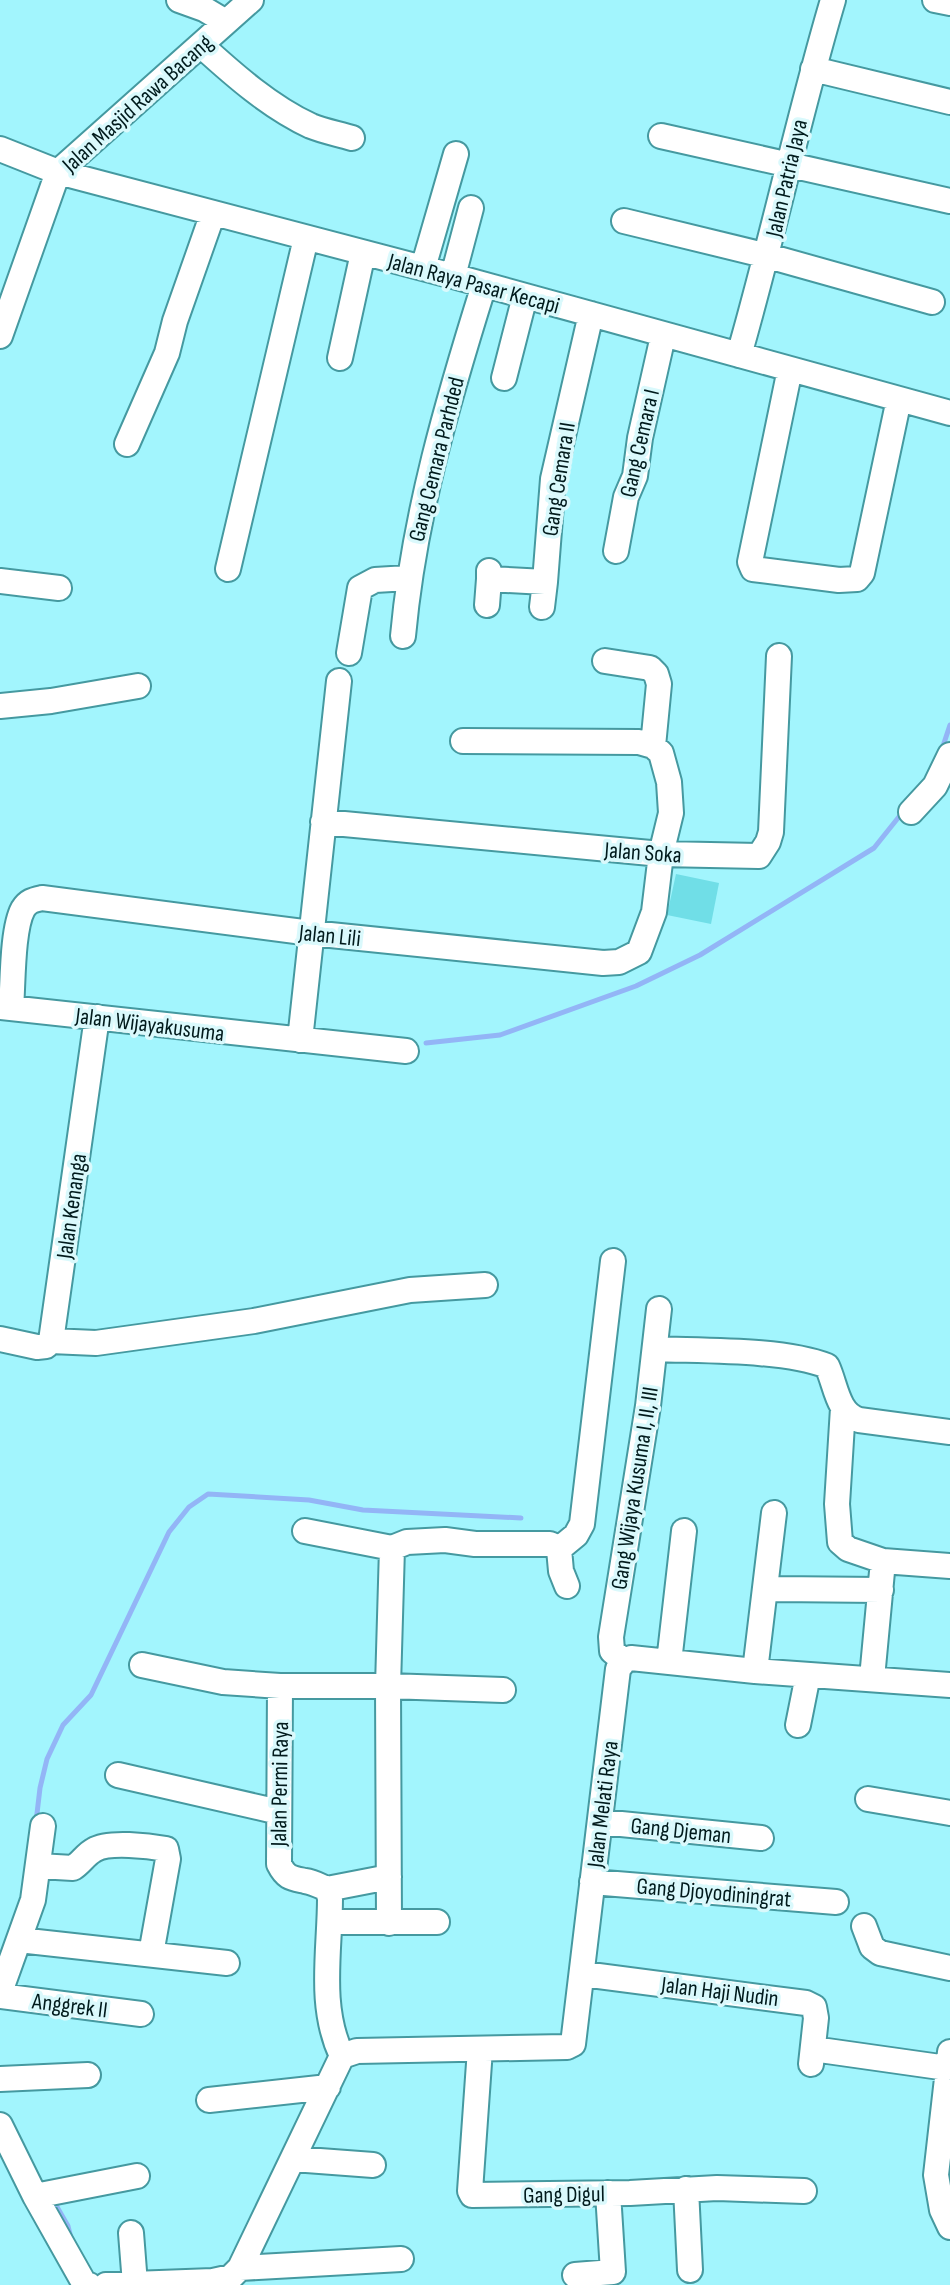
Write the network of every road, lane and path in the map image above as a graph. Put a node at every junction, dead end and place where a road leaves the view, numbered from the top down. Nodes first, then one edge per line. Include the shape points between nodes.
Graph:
1 (179, 0) edge
2 (251, 0) edge
3 (833, 0) edge
4 (935, 0) edge
5 (950, 3) edge
6 (226, 22) junction
7 (202, 46) junction
8 (813, 68) junction
9 (950, 102) edge
10 (661, 136) dead end
11 (352, 138) dead end
12 (0, 149) edge
13 (456, 154) dead end
14 (789, 165) junction
15 (58, 172) junction
16 (950, 201) edge
17 (471, 208) dead end
18 (213, 213) junction
19 (624, 221) dead end
20 (306, 238) junction
21 (363, 253) junction
22 (768, 256) junction
23 (423, 268) junction
24 (453, 276) junction
25 (484, 285) junction
26 (525, 296) junction
27 (932, 302) dead end
28 (591, 314) junction
29 (0, 336) edge
30 (663, 336) junction
31 (739, 355) junction
32 (340, 358) dead end
33 (790, 369) junction
34 (503, 378) dead end
35 (899, 399) junction
36 (950, 413) edge
37 (127, 444) dead end
38 (616, 551) dead end
39 (228, 569) dead end
40 (408, 578) junction
41 (0, 580) edge
42 (544, 582) junction
43 (59, 588) dead end
44 (487, 605) dead end
45 (542, 607) dead end
46 (403, 636) dead end
47 (349, 653) dead end
48 (779, 656) dead end
49 (605, 662) dead end
50 (339, 681) dead end
51 (138, 686) dead end
52 (0, 706) edge
53 (463, 741) dead end
54 (653, 746) junction
55 (950, 755) edge
56 (911, 813) dead end
57 (323, 822) junction
58 (661, 854) junction
59 (311, 933) junction
60 (5, 1008) edge
61 (97, 1017) junction
62 (300, 1040) junction
63 (406, 1051) dead end
64 (613, 1261) dead end
65 (485, 1285) dead end
66 (659, 1309) dead end
67 (0, 1339) edge
68 (51, 1342) junction
69 (655, 1349) junction
70 (842, 1408) junction
71 (950, 1432) edge
72 (774, 1513) dead end
73 (305, 1531) dead end
74 (684, 1531) dead end
75 (392, 1548) junction
76 (559, 1549) junction
77 (883, 1561) junction
78 (950, 1566) edge
79 (567, 1586) dead end
80 (775, 1588) dead end
81 (881, 1590) junction
82 (624, 1661) junction
83 (669, 1662) junction
84 (142, 1665) dead end
85 (755, 1671) junction
86 (808, 1675) junction
87 (872, 1678) junction
88 (950, 1685) edge
89 (280, 1686) junction
90 (388, 1686) junction
91 (503, 1690) dead end
92 (798, 1725) dead end
93 (118, 1775) dead end
94 (868, 1799) dead end
95 (279, 1812) junction
96 (950, 1813) edge
97 (601, 1822) junction
98 (43, 1826) dead end
99 (761, 1838) dead end
100 (39, 1866) junction
101 (389, 1877) junction
102 (592, 1882) junction
103 (327, 1889) junction
104 (836, 1902) dead end
105 (330, 1923) junction
106 (389, 1923) junction
107 (438, 1923) dead end
108 (864, 1926) dead end
109 (19, 1940) junction
110 (151, 1954) junction
111 (227, 1962) dead end
112 (950, 1968) edge
113 (583, 1973) junction
114 (0, 1994) edge
115 (141, 2014) dead end
116 (480, 2049) junction
117 (342, 2056) junction
118 (949, 2060) edge
119 (88, 2075) dead end
120 (0, 2079) edge
121 (328, 2087) junction
122 (209, 2100) dead end
123 (0, 2125) edge
124 (293, 2160) junction
125 (373, 2165) dead end
126 (137, 2176) dead end
127 (686, 2189) junction
128 (804, 2191) dead end
129 (608, 2193) junction
130 (35, 2196) junction
131 (950, 2227) edge
132 (131, 2233) dead end
133 (401, 2259) dead end
134 (690, 2270) dead end
135 (575, 2275) dead end
136 (234, 2277) edge
137 (102, 2284) edge

1 - 6 street
2 - 6 street, Jalan Masjid Rawa Bacang
3 - 8 street, Jalan Patria Jaya
4 - 5 street
6 - 7 street, Jalan Masjid Rawa Bacang
7 - 11 street via 235,76 288,112 311,126
7 - 15 street, Jalan Masjid Rawa Bacang
8 - 9 street
8 - 14 street, Jalan Patria Jaya
10 - 14 street
12 - 15 street, Jalan Raya Pasar Kecapi
13 - 23 street
14 - 16 street
14 - 22 street, Jalan Patria Jaya
15 - 18 street, Jalan Raya Pasar Kecapi
15 - 29 street, Jalan Masjid Rawa Bacang
17 - 24 street
18 - 20 street, Jalan Raya Pasar Kecapi
18 - 37 street via 167,354
19 - 22 street
20 - 21 street, Jalan Raya Pasar Kecapi
20 - 39 street
21 - 23 street, Jalan Raya Pasar Kecapi
21 - 32 street
22 - 27 street
22 - 31 street, Jalan Patria Jaya
23 - 24 street, Jalan Raya Pasar Kecapi
24 - 25 street, Jalan Raya Pasar Kecapi
25 - 26 street, Jalan Raya Pasar Kecapi
25 - 40 street, Gang Cemara Parhded via 429,474
26 - 28 street, Jalan Raya Pasar Kecapi
26 - 34 street
28 - 30 street, Jalan Raya Pasar Kecapi
28 - 42 street, Gang Cemara II via 553,480
30 - 31 street, Jalan Raya Pasar Kecapi
30 - 38 street, Gang Cemara I
31 - 33 street, Jalan Raya Pasar Kecapi
33 - 35 street, Jalan Raya Pasar Kecapi
33 - 35 street via 750,562 753,569 857,579 862,573
35 - 36 street, Jalan Raya Pasar Kecapi
40 - 46 street, Gang Cemara Parhded
40 - 47 street via 375,580 360,588
41 - 43 street
42 - 44 street via 489,575
42 - 45 street, Gang Cemara II
48 - 58 street, Jalan Soka via 771,832 764,851 759,856
49 - 54 street via 650,668 656,674
50 - 57 street
51 - 52 street
53 - 54 street
54 - 58 street, Jalan Lili via 661,753 669,782 671,813
55 - 56 street via 935,786
57 - 58 street, Jalan Soka
57 - 59 street
58 - 59 street, Jalan Lili via 654,912 643,946 619,962
59 - 60 street, Jalan Lili via 41,898 23,909
59 - 62 street
60 - 61 street, Jalan Wijayakusuma
61 - 62 street, Jalan Wijayakusuma
61 - 68 street, Jalan Kenanga
62 - 63 street, Jalan Wijayakusuma
64 - 76 street via 582,1524
65 - 68 street via 410,1290 254,1321 96,1343
66 - 69 street, Gang Wijaya Kusuma I, II, III
67 - 68 street via 37,1347
69 - 70 street via 816,1362 827,1366
69 - 82 street, Gang Wijaya Kusuma I, II, III via 611,1637 612,1651
70 - 71 street via 859,1420
70 - 77 street via 837,1504 840,1542
72 - 85 street
73 - 75 street
74 - 83 street
75 - 76 street via 407,1542 445,1540 550,1544
75 - 90 street
76 - 79 street
77 - 78 street
77 - 81 street
80 - 81 street
81 - 87 street
82 - 83 street
82 - 97 street, Jalan Melati Raya via 618,1669
83 - 85 street
84 - 89 street via 223,1682
85 - 86 street
86 - 87 street
86 - 92 street
87 - 88 street
89 - 90 street
89 - 95 street, Jalan Permi Raya
90 - 91 street
90 - 101 street
93 - 95 street
94 - 96 street
95 - 103 street, Jalan Permi Raya via 279,1864 284,1875
97 - 99 street, Gang Djeman
97 - 102 street, Jalan Melati Raya
98 - 100 street
100 - 109 street
100 - 110 street via 73,1868 103,1846 166,1849
101 - 103 street
101 - 106 street
102 - 104 street, Gang Djoyodiningrat
102 - 113 street, Jalan Melati Raya
103 - 105 street
105 - 106 street
105 - 117 street via 326,1994
106 - 107 street
108 - 112 street via 880,1953
109 - 110 street
109 - 114 street
110 - 111 street
113 - 116 street, Jalan Melati Raya via 573,2044
113 - 118 street, Jalan Haji Nudin via 806,2003 814,2007 812,2057
114 - 115 street, Anggrek II
116 - 117 street, Jalan Melati Raya via 357,2051
116 - 129 street, Gang Digul via 472,2195
117 - 121 street
118 - 131 street via 936,2175
119 - 120 street
121 - 122 street
121 - 124 street
123 - 130 street
124 - 125 street
124 - 136 street
126 - 130 street
127 - 128 street, Gang Digul
127 - 129 street, Gang Digul
127 - 134 street
129 - 135 street via 613,2272
130 - 137 street
132 - 137 street
133 - 136 street
136 - 137 street

